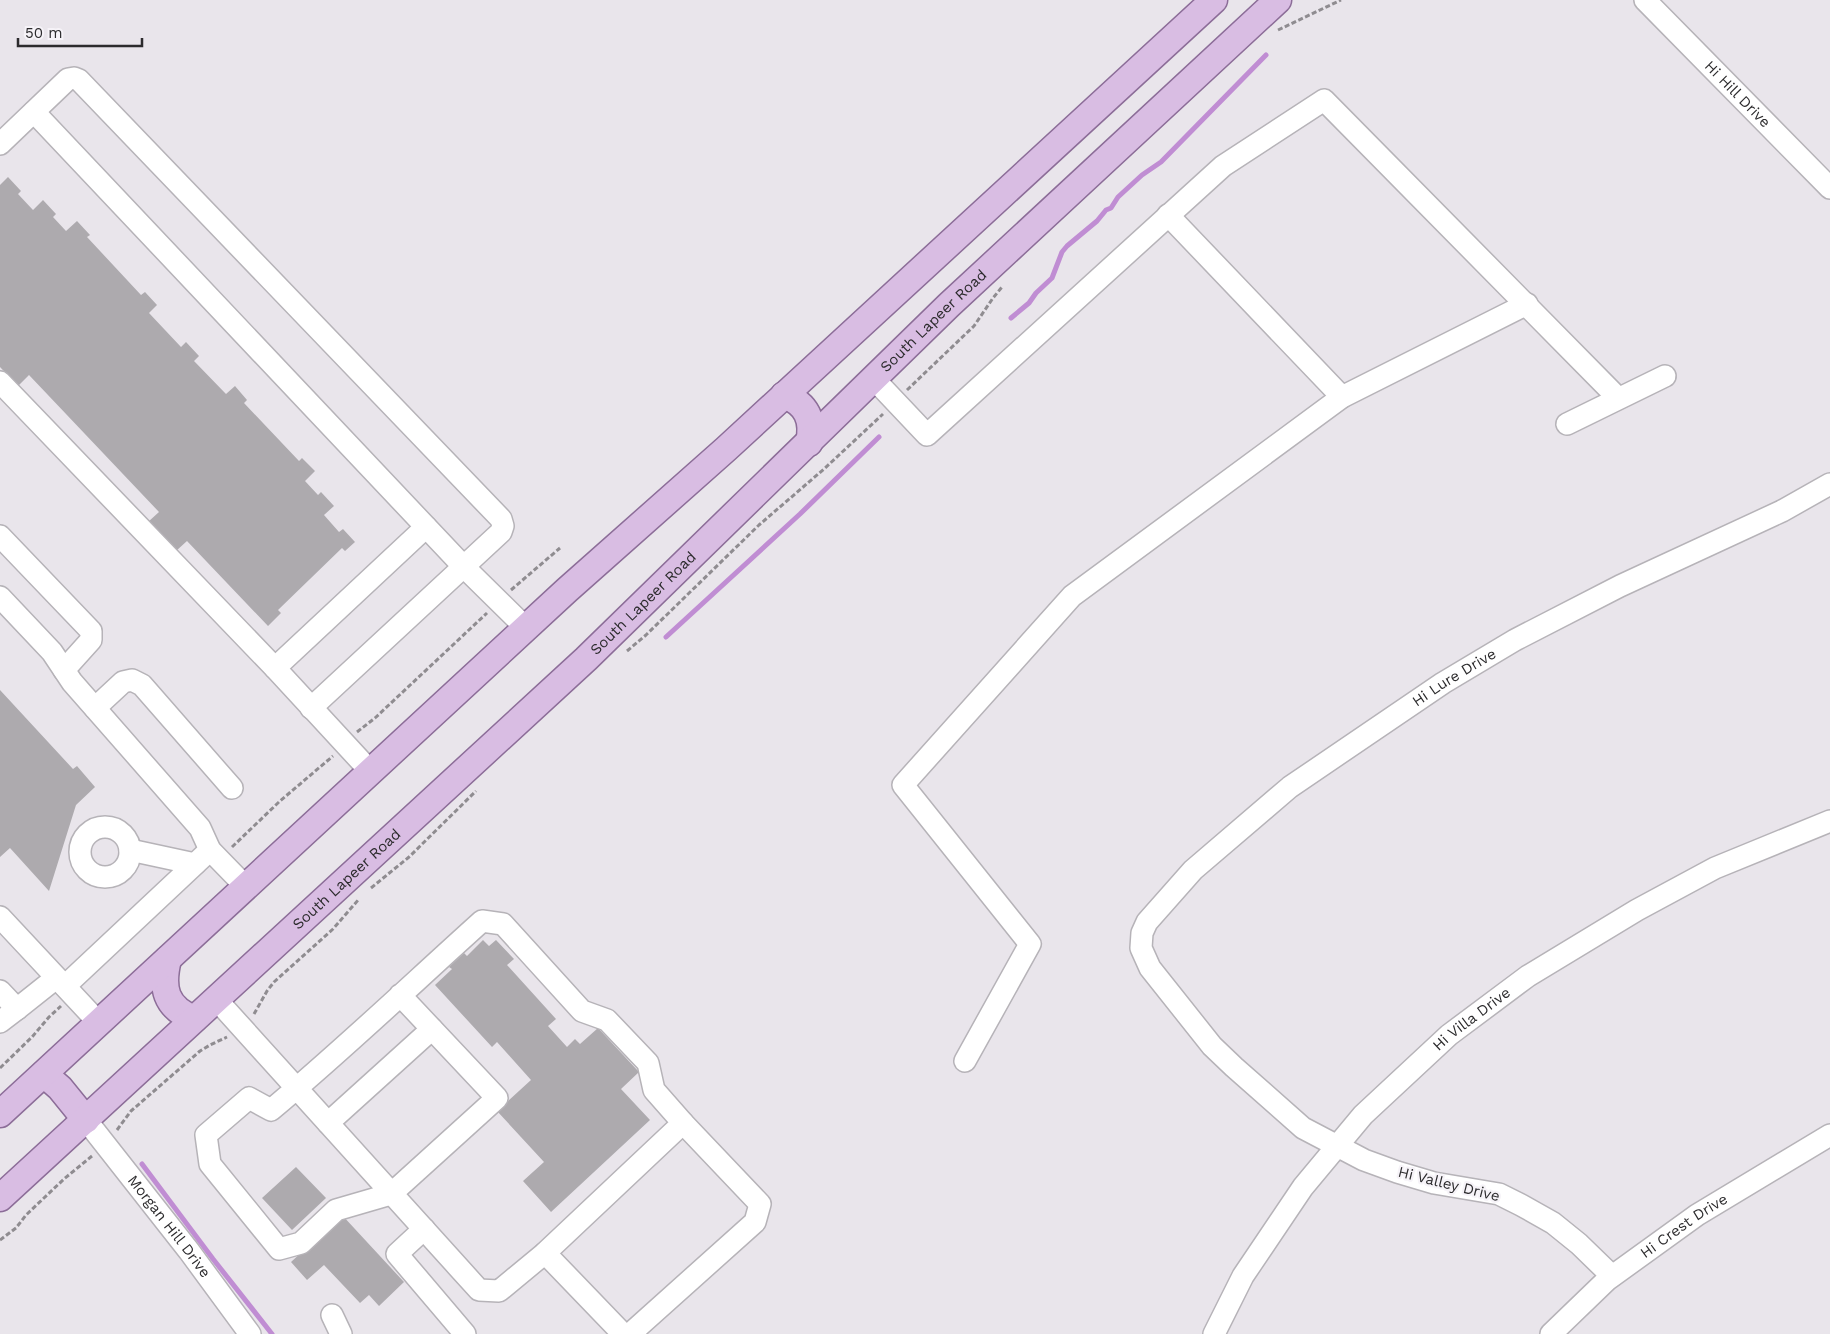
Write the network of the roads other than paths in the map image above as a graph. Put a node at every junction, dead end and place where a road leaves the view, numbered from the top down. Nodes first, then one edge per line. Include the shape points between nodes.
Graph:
1 (1214, 0) edge
2 (1278, 0) edge
3 (1645, 0) edge
4 (34, 112) junction
5 (0, 144) edge
6 (1830, 188) edge
7 (1168, 215) junction
8 (1526, 304) junction
9 (1665, 376) dead end
10 (874, 379) junction
11 (0, 382) edge
12 (784, 395) junction
13 (1342, 397) junction
14 (1618, 398) junction
15 (1567, 424) dead end
16 (809, 443) junction
17 (1830, 484) edge
18 (426, 527) junction
19 (0, 536) edge
20 (464, 567) junction
21 (0, 597) edge
22 (526, 628) junction
23 (275, 668) junction
24 (64, 670) junction
25 (95, 708) junction
26 (311, 708) junction
27 (371, 772) junction
28 (232, 788) dead end
29 (1830, 821) edge
30 (130, 850) dead end
31 (208, 858) junction
32 (247, 888) junction
33 (0, 918) edge
34 (1142, 948) joint
35 (168, 959) junction
36 (65, 986) junction
37 (0, 991) edge
38 (400, 995) junction
39 (216, 999) junction
40 (17, 1009) junction
41 (194, 1019) junction
42 (0, 1022) edge
43 (99, 1023) junction
44 (432, 1028) junction
45 (965, 1061) dead end
46 (44, 1074) junction
47 (297, 1089) junction
48 (0, 1114) edge
49 (86, 1120) junction
50 (328, 1123) junction
51 (684, 1123) junction
52 (1830, 1135) edge
53 (1337, 1146) junction
54 (391, 1194) junction
55 (0, 1198) edge
56 (424, 1229) junction
57 (545, 1253) junction
58 (1612, 1276) junction
59 (250, 1334) edge
60 (465, 1334) edge
61 (623, 1334) edge
62 (630, 1334) edge
63 (1214, 1334) edge
64 (1551, 1334) edge

1 - 12 main road
2 - 10 main road, South Lapeer Road via 949,305
3 - 6 street, Hi Hill Drive
4 - 5 street
4 - 18 street
4 - 20 street via 68,79 79,80 501,518 501,532
7 - 8 street via 1223,166 1324,100
7 - 10 street via 927,435
7 - 13 street
8 - 13 street
8 - 14 street
9 - 14 street
10 - 16 main road, South Lapeer Road
11 - 23 street
12 - 16 main road via 792,398 806,413 811,423
12 - 22 main road
13 - 45 street via 1072,596 903,785 1030,944
14 - 15 street
16 - 39 main road, South Lapeer Road via 586,659
17 - 34 street, Hi Lure Drive via 1782,511 1620,586 1514,640 1443,683 1290,787 1193,870 1147,922 1142,933
18 - 20 street
18 - 23 street
19 - 24 street via 91,631 91,640
20 - 22 street
20 - 26 street
21 - 24 street via 52,652
22 - 27 main road
23 - 26 street
24 - 25 street
25 - 28 street via 123,682 132,680 142,685
25 - 31 street via 200,828
26 - 27 street
27 - 32 main road
29 - 53 street, Hi Villa Drive via 1715,868 1637,910 1528,976 1449,1035 1363,1115
30 - 31 street
31 - 32 street
31 - 36 street
32 - 35 main road
33 - 36 street
34 - 53 street, Hi Valley Drive via 1150,968 1212,1046 1303,1128
35 - 41 main road via 164,974 168,998 182,1014
35 - 43 main road
36 - 40 street
36 - 43 street
37 - 40 street
38 - 44 street
38 - 47 street
38 - 51 street via 482,921 503,924 582,1011 607,1020 648,1063 654,1090
39 - 41 main road, South Lapeer Road
39 - 47 street
40 - 42 street
41 - 49 main road, South Lapeer Road
43 - 46 main road
44 - 50 street
44 - 54 street via 497,1098
46 - 48 main road
46 - 49 main road
47 - 50 street
47 - 54 street via 271,1110 249,1098 206,1136 210,1164 279,1249 301,1242 336,1210
49 - 55 main road, South Lapeer Road
49 - 59 street, Morgan Hill Drive
50 - 54 street
51 - 57 street
51 - 62 street via 760,1204 755,1222
52 - 58 street, Hi Crest Drive via 1697,1215
53 - 58 street, Hi Valley Drive via 1364,1160 1434,1183 1499,1194 1552,1223
53 - 63 street, Hi Villa Drive via 1303,1187 1243,1276
54 - 56 street
56 - 57 street via 479,1290 499,1291
56 - 60 street via 397,1254
57 - 61 street
58 - 64 street, Hi Crest Drive

